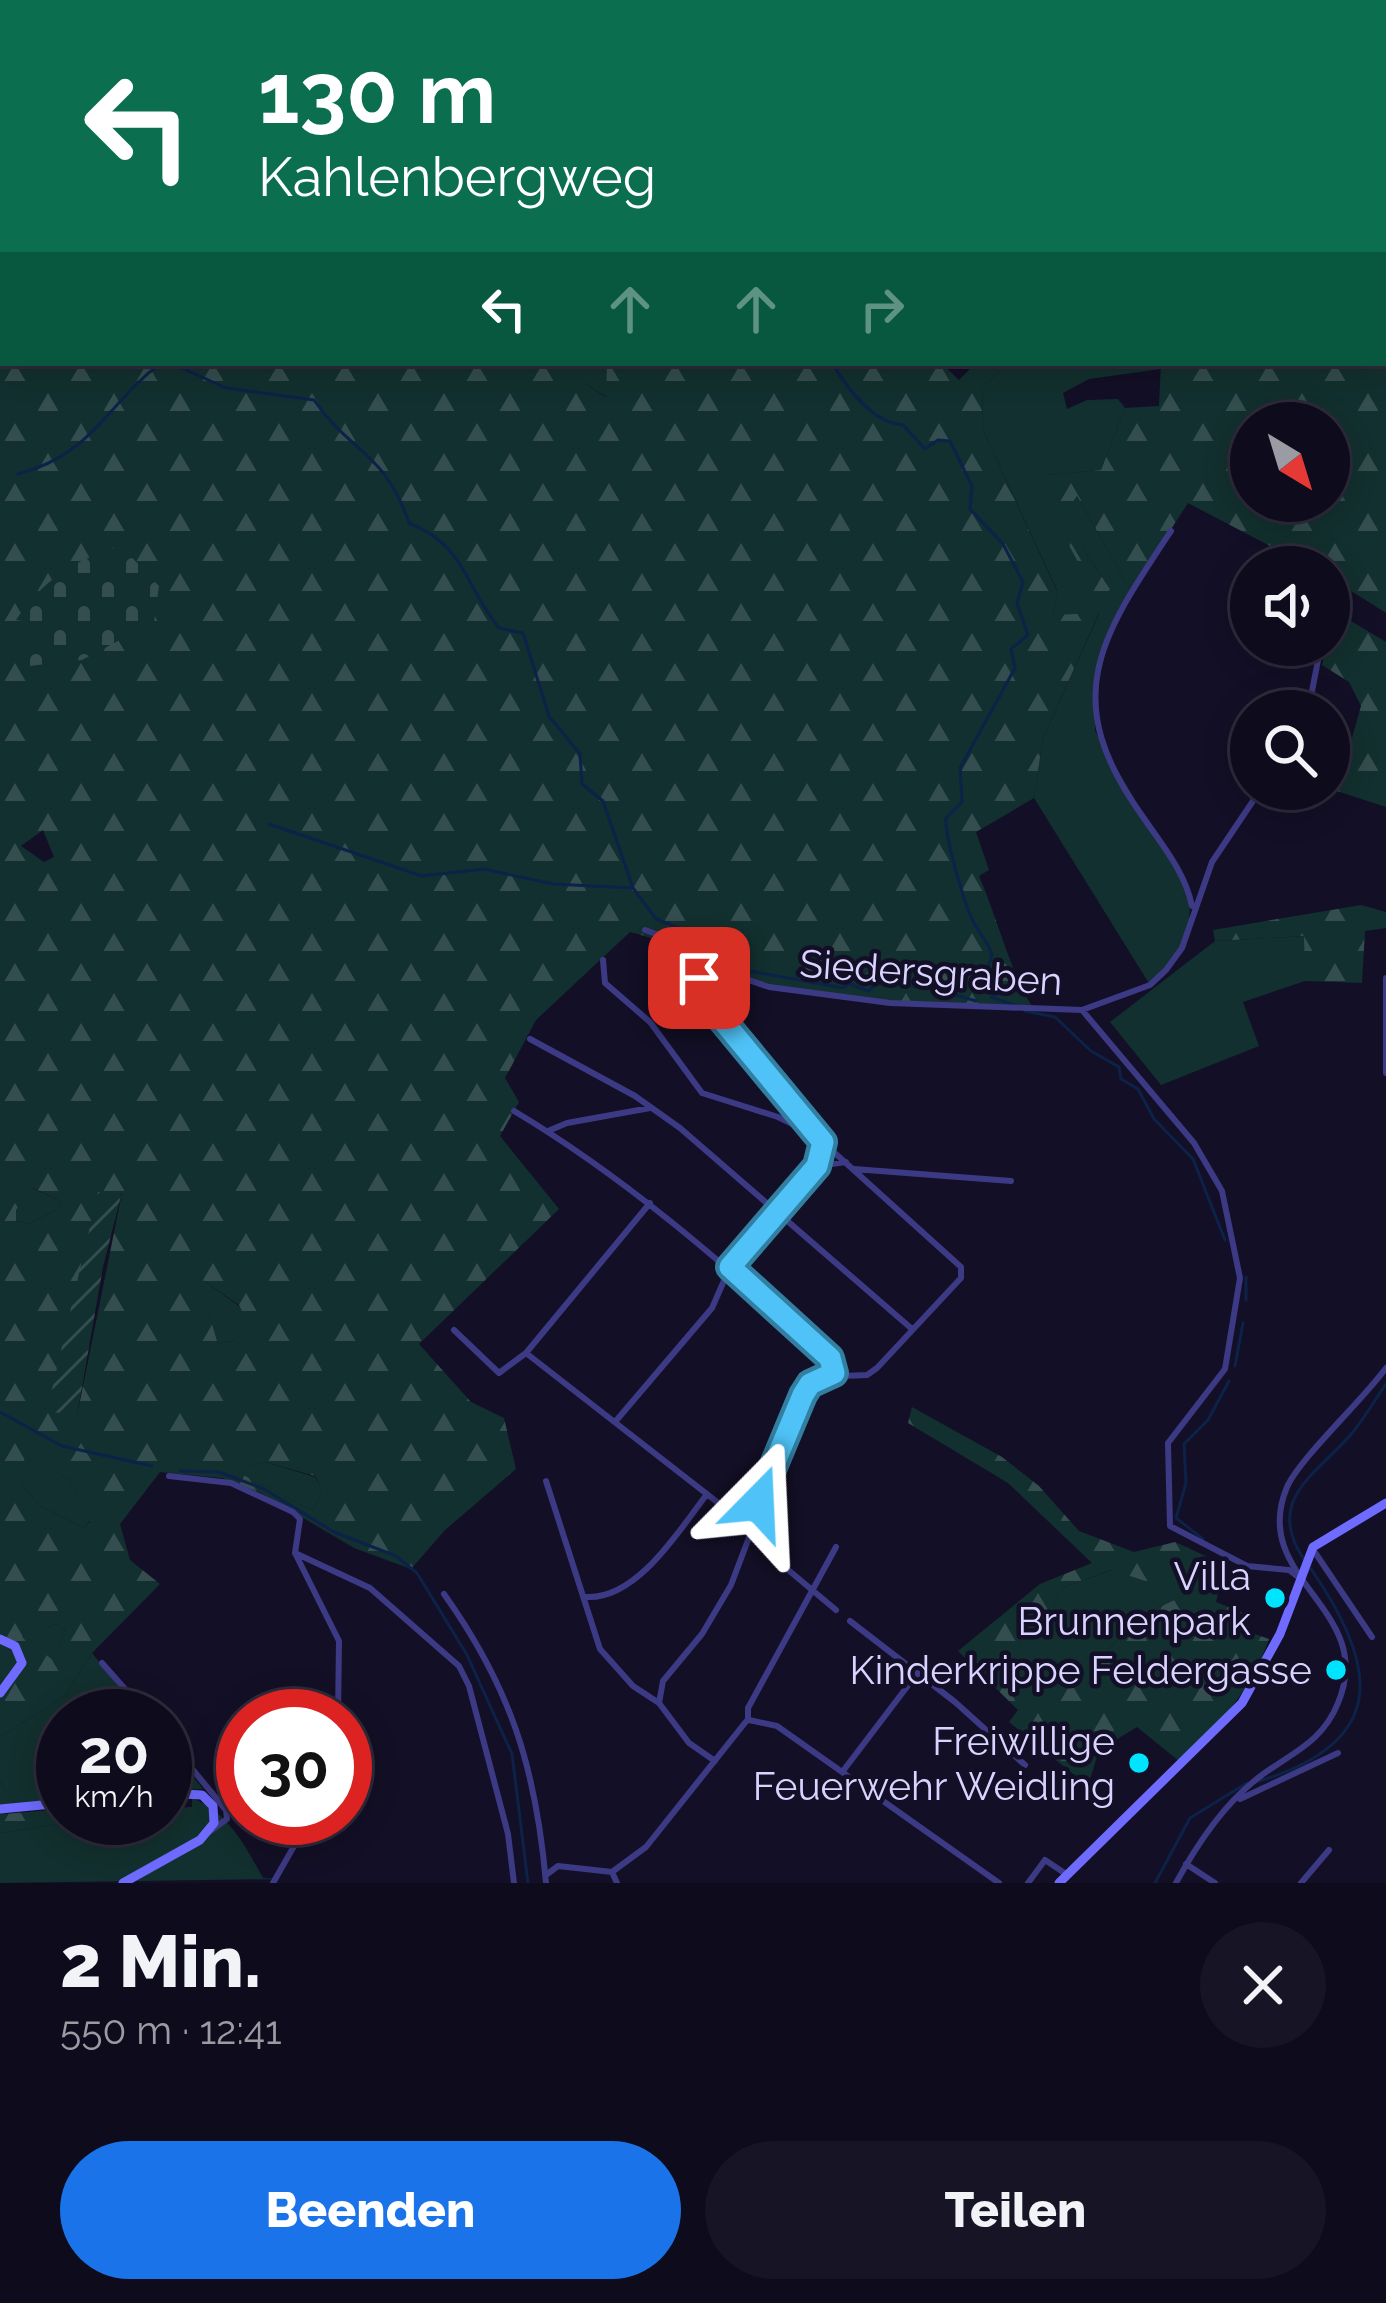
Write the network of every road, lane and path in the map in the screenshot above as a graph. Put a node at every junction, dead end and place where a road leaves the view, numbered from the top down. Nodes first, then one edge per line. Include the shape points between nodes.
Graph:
1 (1171, 531) dead end
2 (1247, 810) edge
3 (1193, 910) junction
4 (645, 931) dead end
5 (603, 960) dead end
6 (708, 966) junction
7 (1386, 978) edge
8 (1082, 1010) junction
9 (530, 1039) dead end
10 (1386, 1073) edge
11 (651, 1108) junction
12 (514, 1111) dead end
13 (548, 1132) junction
14 (820, 1139) junction
15 (846, 1162) junction
16 (817, 1166) junction
17 (854, 1169) junction
18 (1011, 1181) dead end
19 (650, 1203) junction
20 (777, 1209) junction
21 (730, 1267) junction
22 (912, 1329) junction
23 (454, 1330) dead end
24 (526, 1353) junction
25 (1386, 1368) edge
26 (834, 1373) junction
27 (615, 1422) junction
28 (170, 1476) dead end
29 (546, 1481) dead end
30 (706, 1494) junction
31 (1386, 1503) edge
32 (754, 1530) junction
33 (836, 1547) dead end
34 (1311, 1549) junction
35 (295, 1553) junction
36 (1299, 1573) junction
37 (814, 1592) junction
38 (445, 1594) dead end
39 (585, 1597) junction
40 (836, 1610) dead end
41 (850, 1621) dead end
42 (1372, 1637) dead end
43 (0, 1639) edge
44 (102, 1663) dead end
45 (916, 1675) junction
46 (125, 1689) edge
47 (338, 1689) edge
48 (0, 1693) edge
49 (658, 1703) junction
50 (748, 1719) junction
51 (1338, 1754) dead end
52 (715, 1761) junction
53 (1025, 1765) dead end
54 (192, 1767) edge
55 (843, 1771) junction
56 (192, 1796) edge
57 (1232, 1804) junction
58 (36, 1806) edge
59 (0, 1810) edge
60 (209, 1832) junction
61 (295, 1845) edge
62 (1329, 1850) dead end
63 (1186, 1864) junction
64 (611, 1871) junction
65 (1062, 1878) edge
66 (546, 1879) edge
67 (123, 1883) edge
68 (273, 1883) edge
69 (514, 1883) edge
70 (617, 1883) edge
71 (998, 1883) edge
72 (1028, 1883) edge
73 (1176, 1883) edge
74 (1215, 1883) edge
75 (1301, 1883) edge

1 - 3 street via 1113,625 1100,666 1096,731 1165,845
2 - 3 street via 1212,862
3 - 8 street via 1182,948 1150,985
4 - 6 street, Siedersgraben via 675,940
5 - 14 street via 605,983 650,1022 702,1093
6 - 8 street, Siedersgraben via 830,997
6 - 14 street via 699,992
7 - 10 street
8 - 36 street via 1194,1143 1222,1191 1240,1278 1225,1369 1168,1443 1169,1526 1247,1566
9 - 11 street
11 - 13 street
11 - 20 street
12 - 13 street
13 - 19 street
14 - 15 street
14 - 16 street
15 - 16 street
15 - 17 street
16 - 20 street
17 - 18 street
17 - 22 street via 961,1267 961,1278
19 - 21 street
19 - 24 street
20 - 21 street
20 - 22 street
21 - 26 street via 830,1358
21 - 27 street via 712,1308
22 - 26 street via 867,1375
23 - 24 street via 500,1372
24 - 27 street
25 - 36 street via 1286,1492 1282,1522
26 - 32 street via 803,1395
27 - 30 street
28 - 35 street via 231,1483 296,1514
29 - 39 street
30 - 32 street
30 - 39 street via 627,1584 606,1598
31 - 34 main road
32 - 37 street
32 - 49 street via 731,1586 663,1681
33 - 37 street
34 - 36 main road
34 - 42 street
35 - 47 street via 339,1642
35 - 69 street via 370,1588 459,1666 508,1834
36 - 57 street via 1346,1643 1338,1704 1304,1750
36 - 65 main road via 1280,1634 1242,1703
37 - 40 street
37 - 50 street
38 - 66 street via 481,1646 524,1743
39 - 49 street via 600,1649
41 - 45 street
43 - 48 main road via 15,1646 22,1663
44 - 46 street
45 - 53 street
45 - 55 street
49 - 52 street
50 - 52 street
50 - 55 street via 777,1726
51 - 57 street
52 - 64 street via 646,1847
54 - 60 street via 223,1803 227,1819
55 - 71 street
56 - 60 main road via 205,1797 215,1815
57 - 63 street
58 - 59 main road
60 - 67 main road
61 - 68 street
62 - 75 street
63 - 73 street
63 - 74 street
64 - 66 street via 558,1866
64 - 70 street
65 - 72 street via 1045,1860

